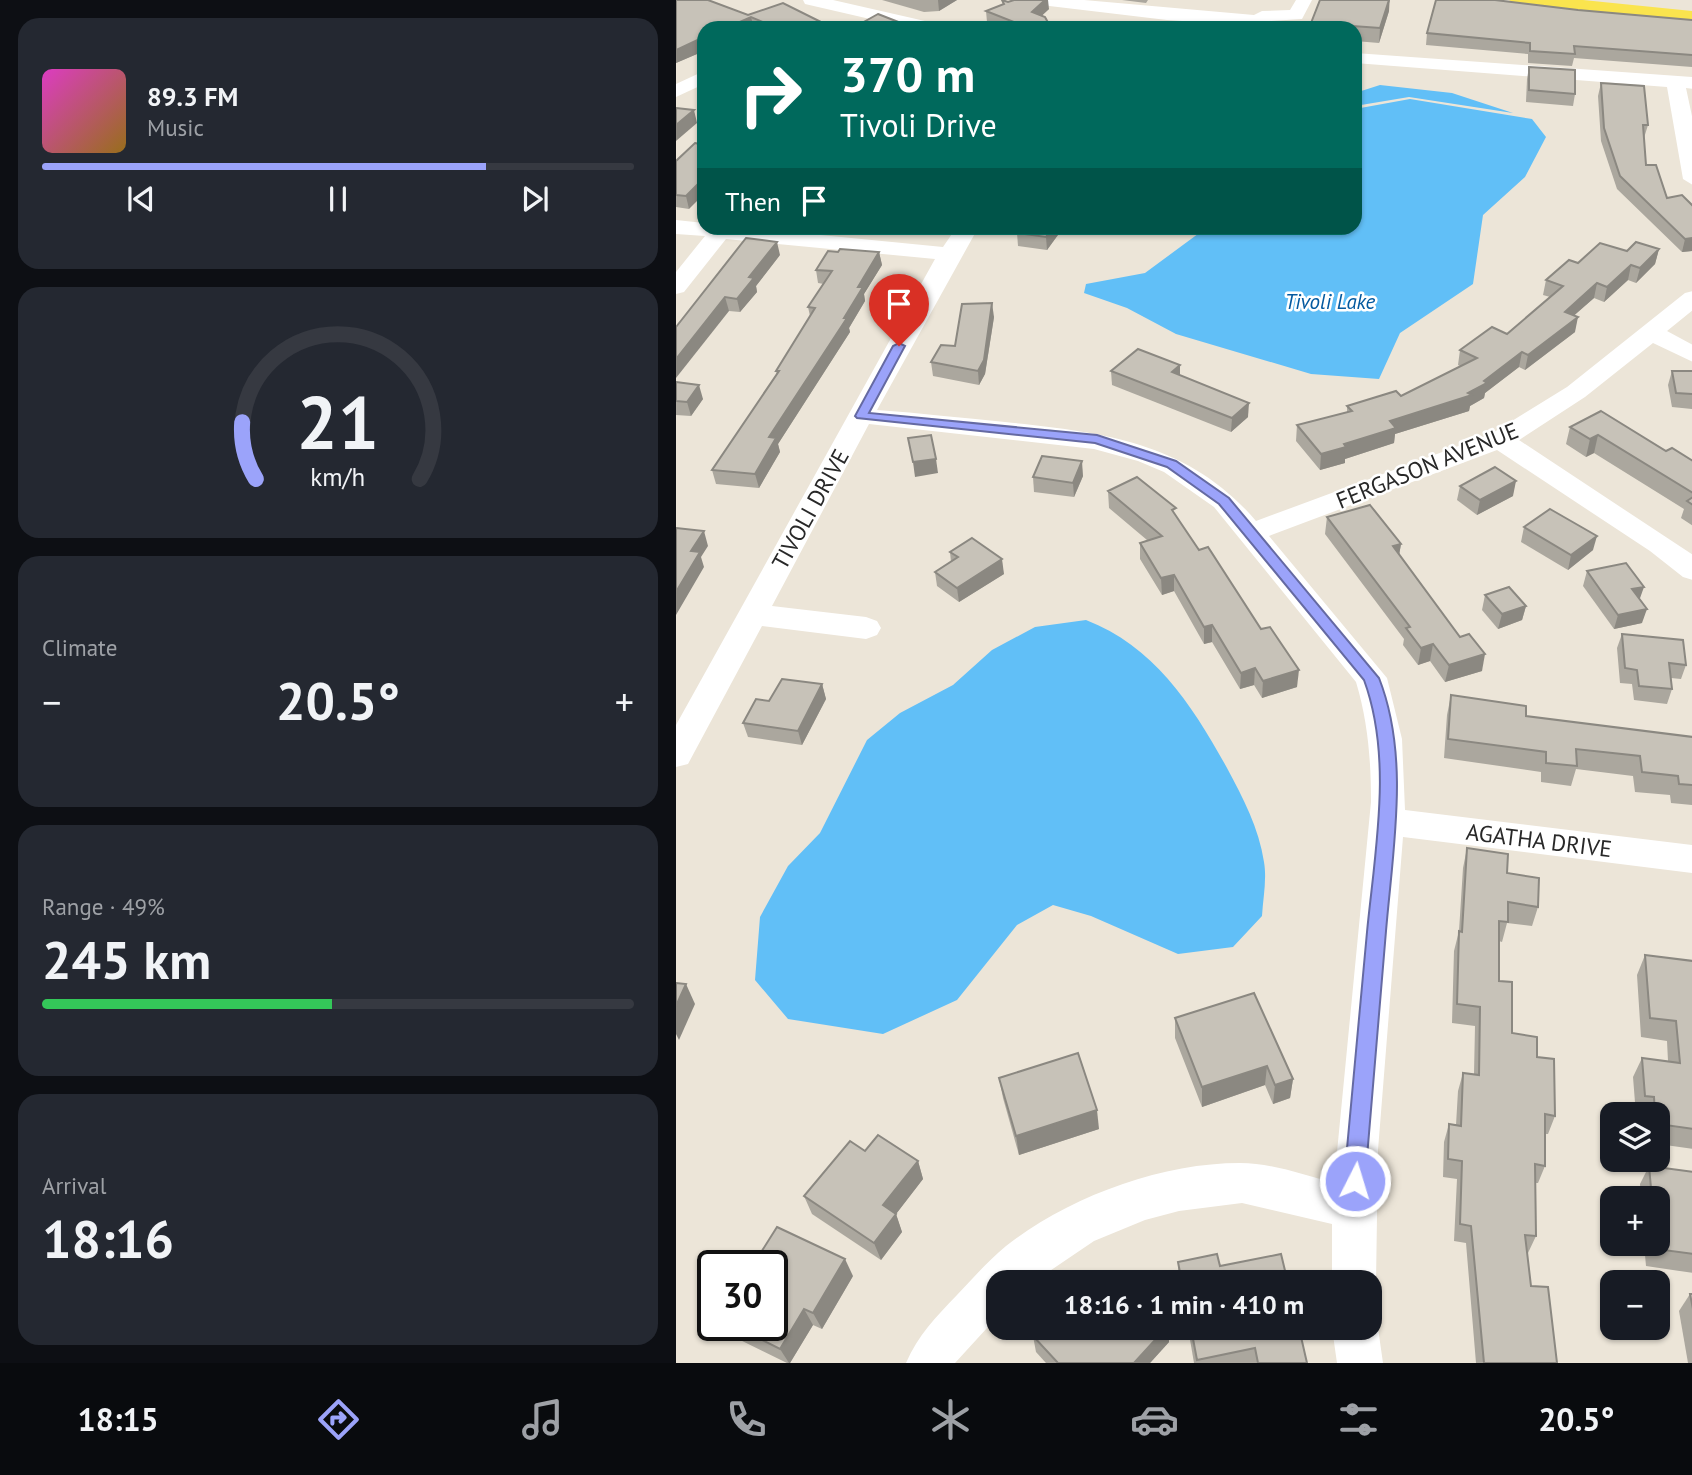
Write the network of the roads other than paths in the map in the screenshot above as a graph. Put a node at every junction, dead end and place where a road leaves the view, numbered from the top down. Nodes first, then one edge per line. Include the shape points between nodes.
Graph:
1 (811, 0) edge
2 (1041, 0) edge
3 (1304, 0) edge
4 (1519, 0) edge
5 (1597, 0) edge
6 (1693, 9) edge
7 (868, 15) junction
8 (1262, 16) edge
9 (1693, 17) edge
10 (851, 21) edge
11 (898, 21) edge
12 (1362, 59) edge
13 (697, 80) edge
14 (1684, 82) edge
15 (676, 91) edge
16 (1693, 179) edge
17 (676, 227) edge
18 (697, 228) edge
19 (716, 235) edge
20 (776, 235) edge
21 (963, 235) edge
22 (949, 254) junction
23 (676, 288) edge
24 (1693, 298) edge
25 (1650, 332) junction
26 (1693, 355) edge
27 (861, 416) junction
28 (1500, 440) junction
29 (1250, 533) junction
30 (1693, 570) edge
31 (752, 614) junction
32 (866, 628) dead end
33 (676, 755) edge
34 (1386, 821) junction
35 (1693, 859) edge
36 (1352, 1208) junction
37 (1016, 1270) edge
38 (1354, 1270) edge
39 (986, 1297) edge
40 (1357, 1340) edge
41 (929, 1363) edge
42 (1360, 1363) edge

1 - 7 street
2 - 8 street via 1167,15
3 - 8 street via 1296,15
4 - 9 main road
5 - 6 main road
7 - 10 street
7 - 11 street
12 - 14 street
13 - 15 street
14 - 16 street
17 - 18 street
19 - 23 street
20 - 22 street
21 - 22 street, TIVOLI DRIVE
22 - 27 street, TIVOLI DRIVE
24 - 25 street, FERGASON AVENUE
25 - 26 street
25 - 28 street, FERGASON AVENUE via 1594,380
27 - 29 street via 1097,439 1145,452 1205,484
27 - 31 street, TIVOLI DRIVE
28 - 29 street, FERGASON AVENUE
28 - 30 street
29 - 34 street via 1371,678 1383,710 1388,743
31 - 32 street
31 - 33 street, TIVOLI DRIVE
34 - 35 street, AGATHA DRIVE
34 - 36 street
36 - 37 street via 1244,1183 1168,1191 1072,1228
36 - 38 street
39 - 41 street
40 - 42 street

